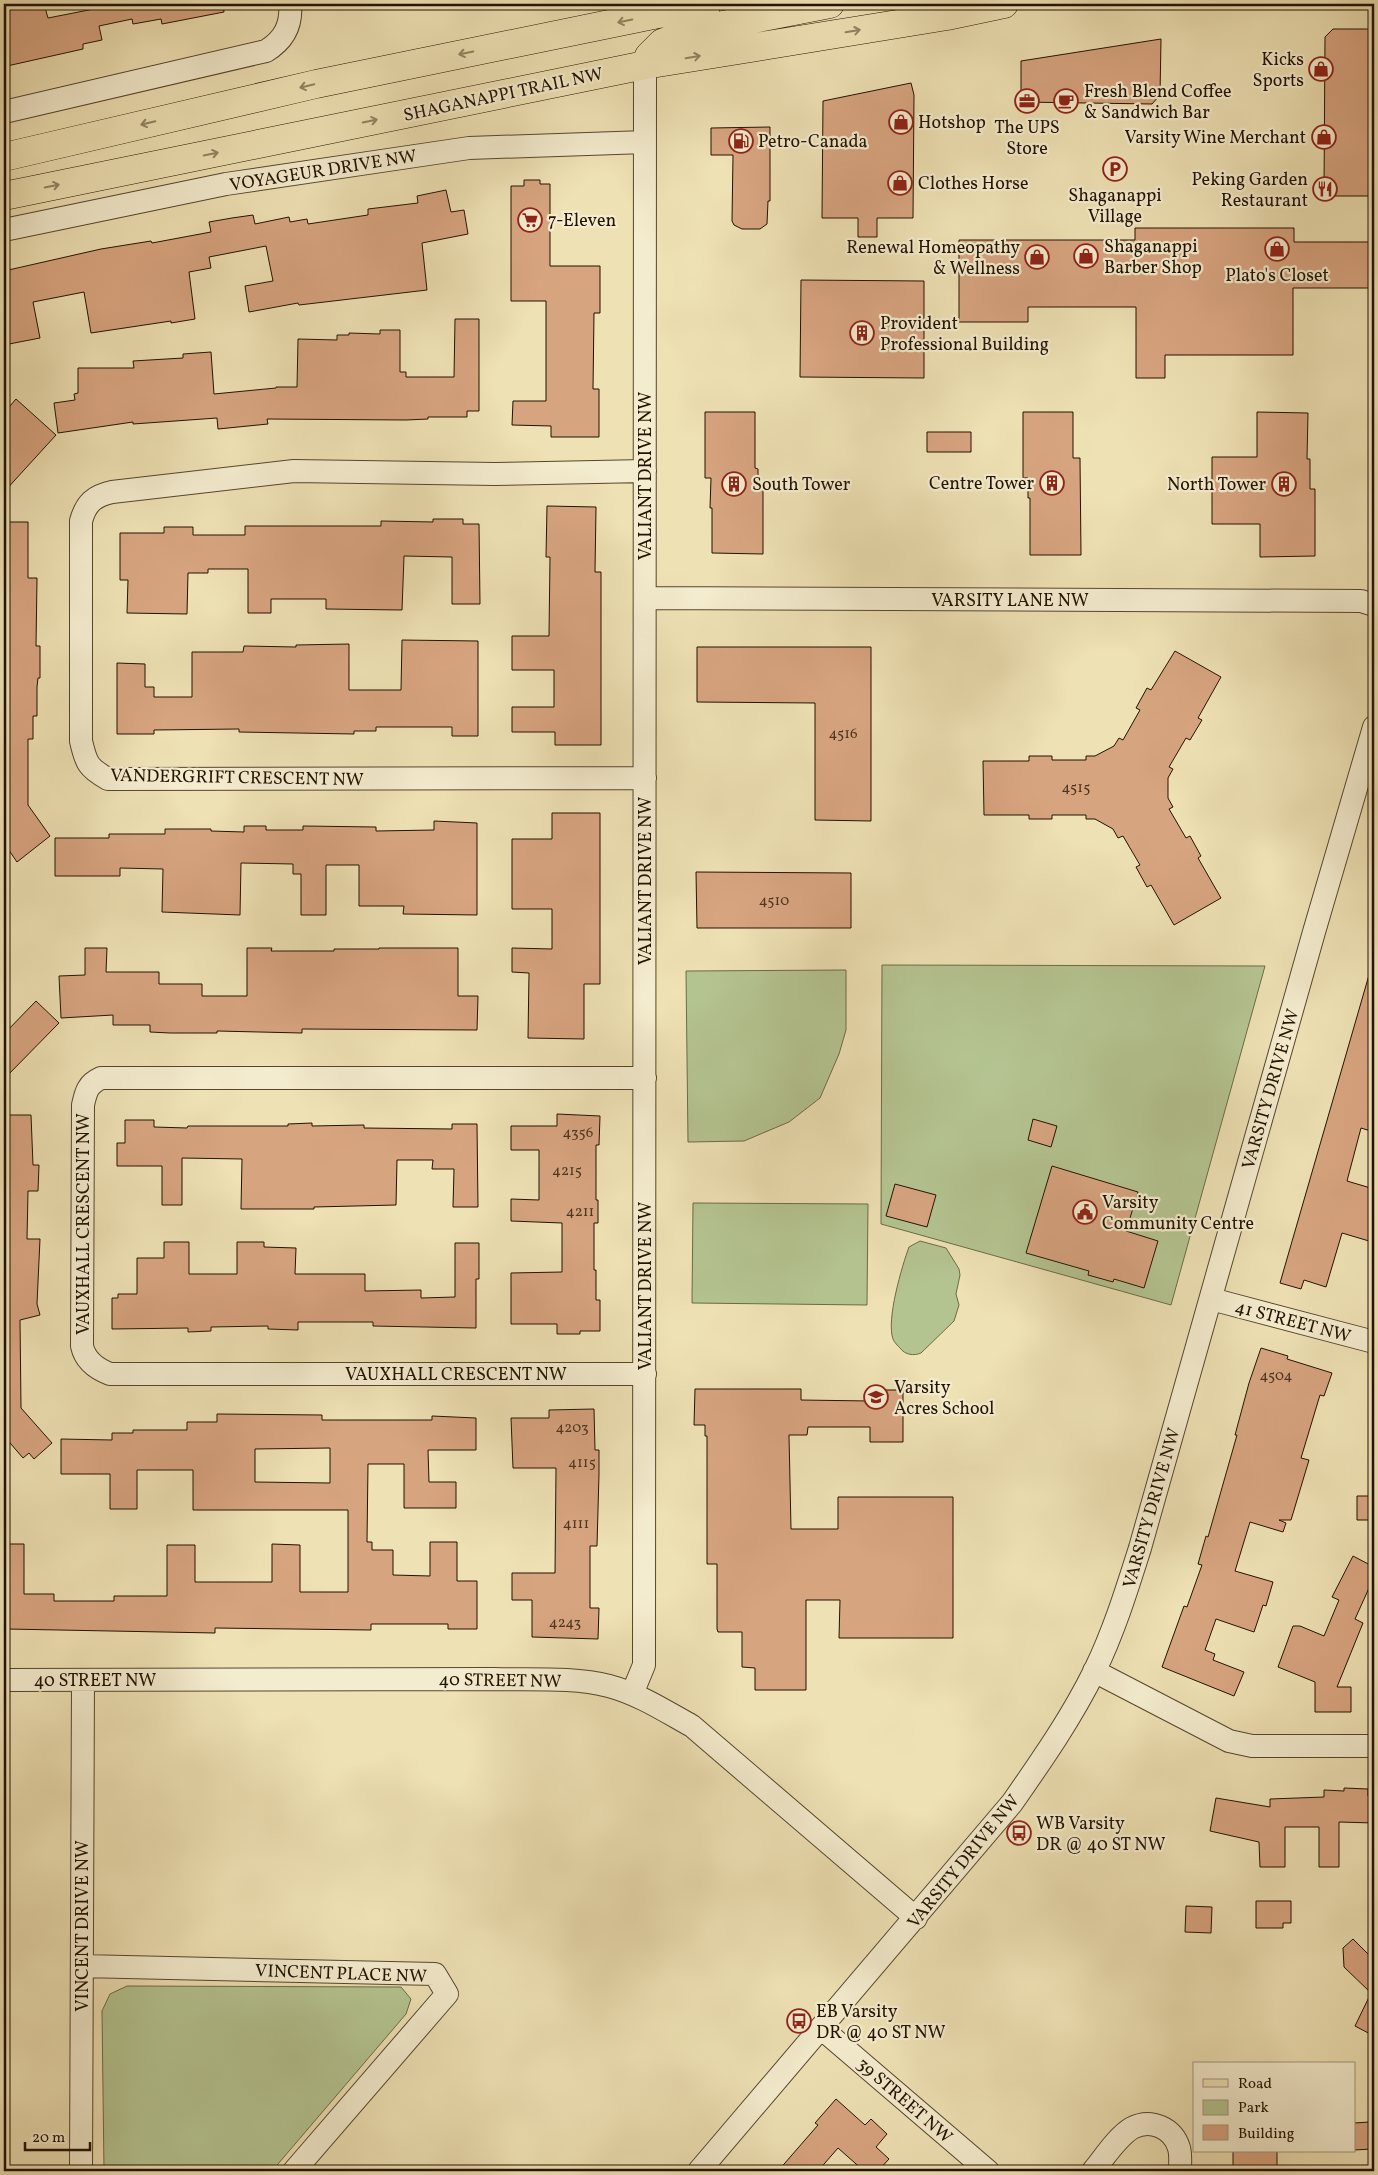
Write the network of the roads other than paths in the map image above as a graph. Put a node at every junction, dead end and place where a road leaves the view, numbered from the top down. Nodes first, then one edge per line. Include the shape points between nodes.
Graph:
1 (290, 4) edge
2 (707, 4) edge
3 (830, 4) edge
4 (1004, 4) edge
5 (645, 65) junction
6 (4, 112) edge
7 (645, 142) junction
8 (4, 157) edge
9 (4, 196) edge
10 (4, 230) edge
11 (645, 471) junction
12 (645, 598) junction
13 (1374, 605) edge
14 (1374, 727) edge
15 (645, 778) junction
16 (645, 1078) junction
17 (1211, 1299) junction
18 (1374, 1342) edge
19 (645, 1374) junction
20 (1094, 1672) junction
21 (4, 1680) edge
22 (83, 1680) junction
23 (632, 1694) junction
24 (1374, 1746) edge
25 (916, 1918) junction
26 (82, 1966) junction
27 (822, 2029) junction
28 (81, 2171) edge
29 (294, 2171) edge
30 (699, 2171) edge
31 (988, 2171) edge
32 (1093, 2171) edge
33 (1180, 2171) edge

1 - 6 street via 286,31 266,51
2 -> 8 main road via 316,84
3 - 5 main road via 692,31 662,43
5 -> 4 main road, SHAGANAPPI TRAIL NW
5 - 7 street, VALIANT DRIVE NW
9 -> 5 main road, SHAGANAPPI TRAIL NW
7 - 10 street, VOYAGEUR DRIVE NW via 469,148 226,184
7 - 11 street, VALIANT DRIVE NW
11 - 12 street, VALIANT DRIVE NW
11 - 15 street, VANDERGRIFT CRESCENT NW via 495,474 294,471 99,495 90,500 81,521 81,741 91,770 108,779
12 - 13 street, VARSITY LANE NW via 1360,601
12 - 15 street, VALIANT DRIVE NW
14 - 17 street, VARSITY DRIVE NW
15 - 16 street, VALIANT DRIVE NW
16 - 19 street, VALIANT DRIVE NW
16 - 19 street, VAUXHALL CRESCENT NW via 101,1078 86,1090 83,1105 82,1326 83,1352 94,1365 110,1374
17 - 18 street, 41 STREET NW
17 - 20 street, VARSITY DRIVE NW via 1124,1600
19 - 23 street, VALIANT DRIVE NW via 644,1665
20 - 24 street via 1229,1741 1252,1746
20 - 25 street, VARSITY DRIVE NW via 1056,1739 1012,1803
21 - 22 street, 40 STREET NW
22 - 23 street, 40 STREET NW via 564,1680 598,1684
22 - 26 street, VINCENT DRIVE NW
23 - 25 street, 40 STREET NW via 692,1726
25 - 27 street, VARSITY DRIVE NW
26 - 28 street, VINCENT DRIVE NW
26 - 29 street, VINCENT PLACE NW via 435,1974 447,1994
27 - 30 street, VARSITY DRIVE NW
27 - 31 street, 39 STREET NW
32 - 33 street via 1125,2134 1147,2124 1171,2134 1180,2150

